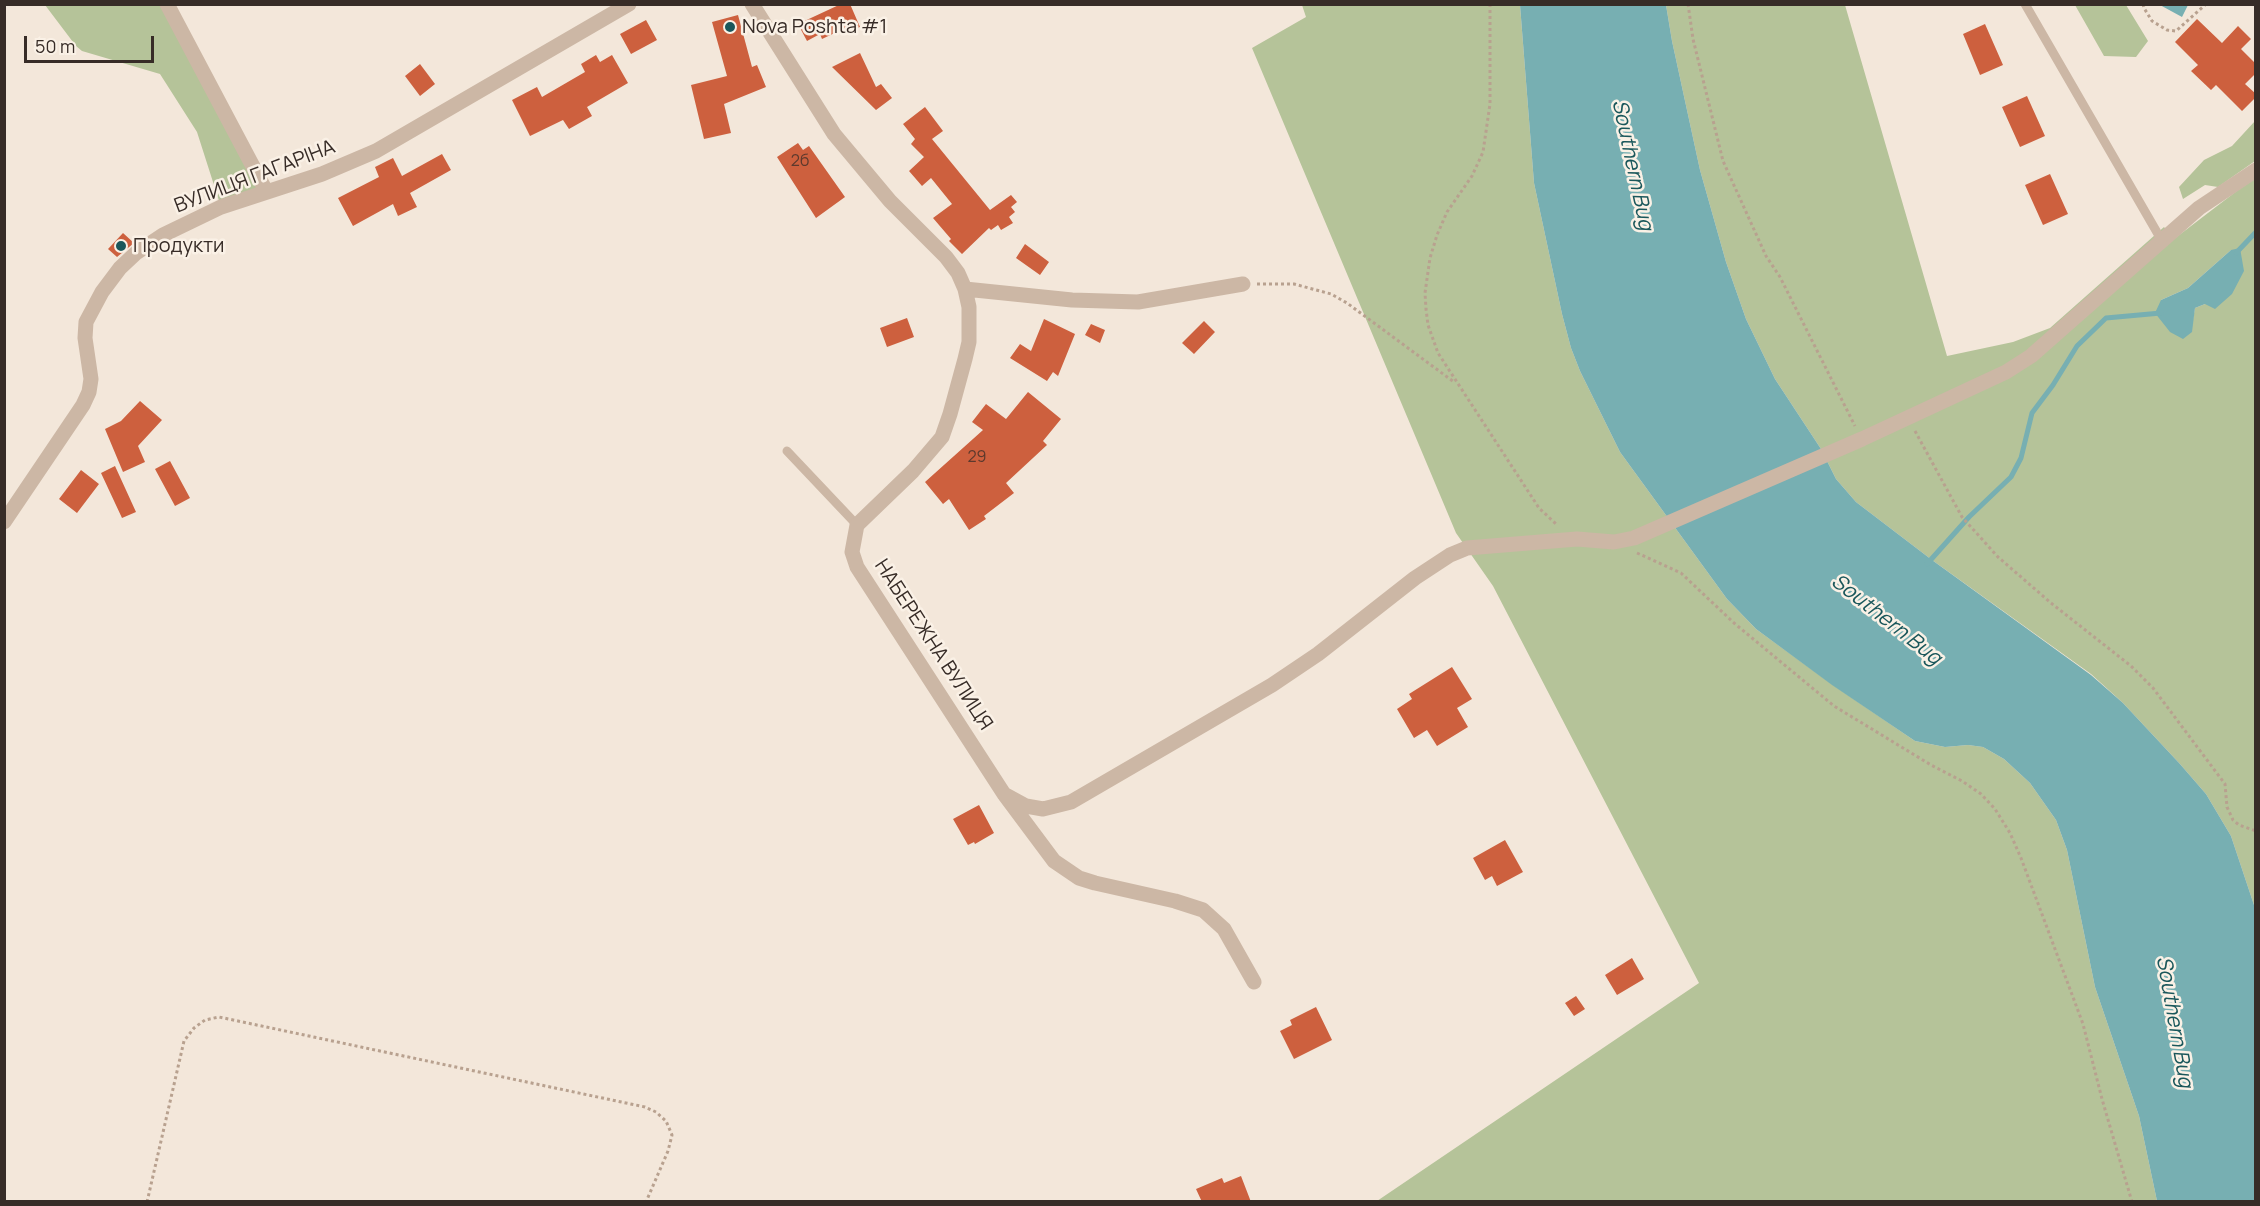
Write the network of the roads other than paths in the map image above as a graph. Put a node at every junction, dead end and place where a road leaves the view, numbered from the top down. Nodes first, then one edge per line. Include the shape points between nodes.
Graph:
1 (167, 4) edge
2 (629, 4) edge
3 (738, 4) edge
4 (2025, 4) edge
5 (754, 9) edge
6 (2255, 173) edge
7 (266, 191) junction
8 (2162, 241) junction
9 (1243, 284) road end
10 (965, 289) junction
11 (787, 450) dead end
12 (4, 522) edge
13 (857, 525) junction
14 (1004, 794) junction
15 (1254, 982) dead end

1 - 7 street
2 - 7 street, ВУЛИЦЯ ГАГАРІНА via 376,151 322,174
3 - 5 street
4 - 8 lane
5 - 10 street via 834,134 946,257
6 - 8 street via 2199,208
7 - 12 street, ВУЛИЦЯ ГАГАРІНА via 163,235 120,268 86,322 89,392
8 - 14 street via 2024,361 1989,381 1634,538 1467,549 1449,555 1272,685 1071,802 1043,809 1026,806
9 - 10 street via 1138,302
10 - 13 street via 969,342 942,437
11 - 13 lane
13 - 14 street, НАБЕРЕЖНА ВУЛИЦЯ via 852,552 857,567
14 - 15 street, НАБЕРЕЖНА ВУЛИЦЯ via 1044,850 1072,874 1190,905 1209,915 1224,930

